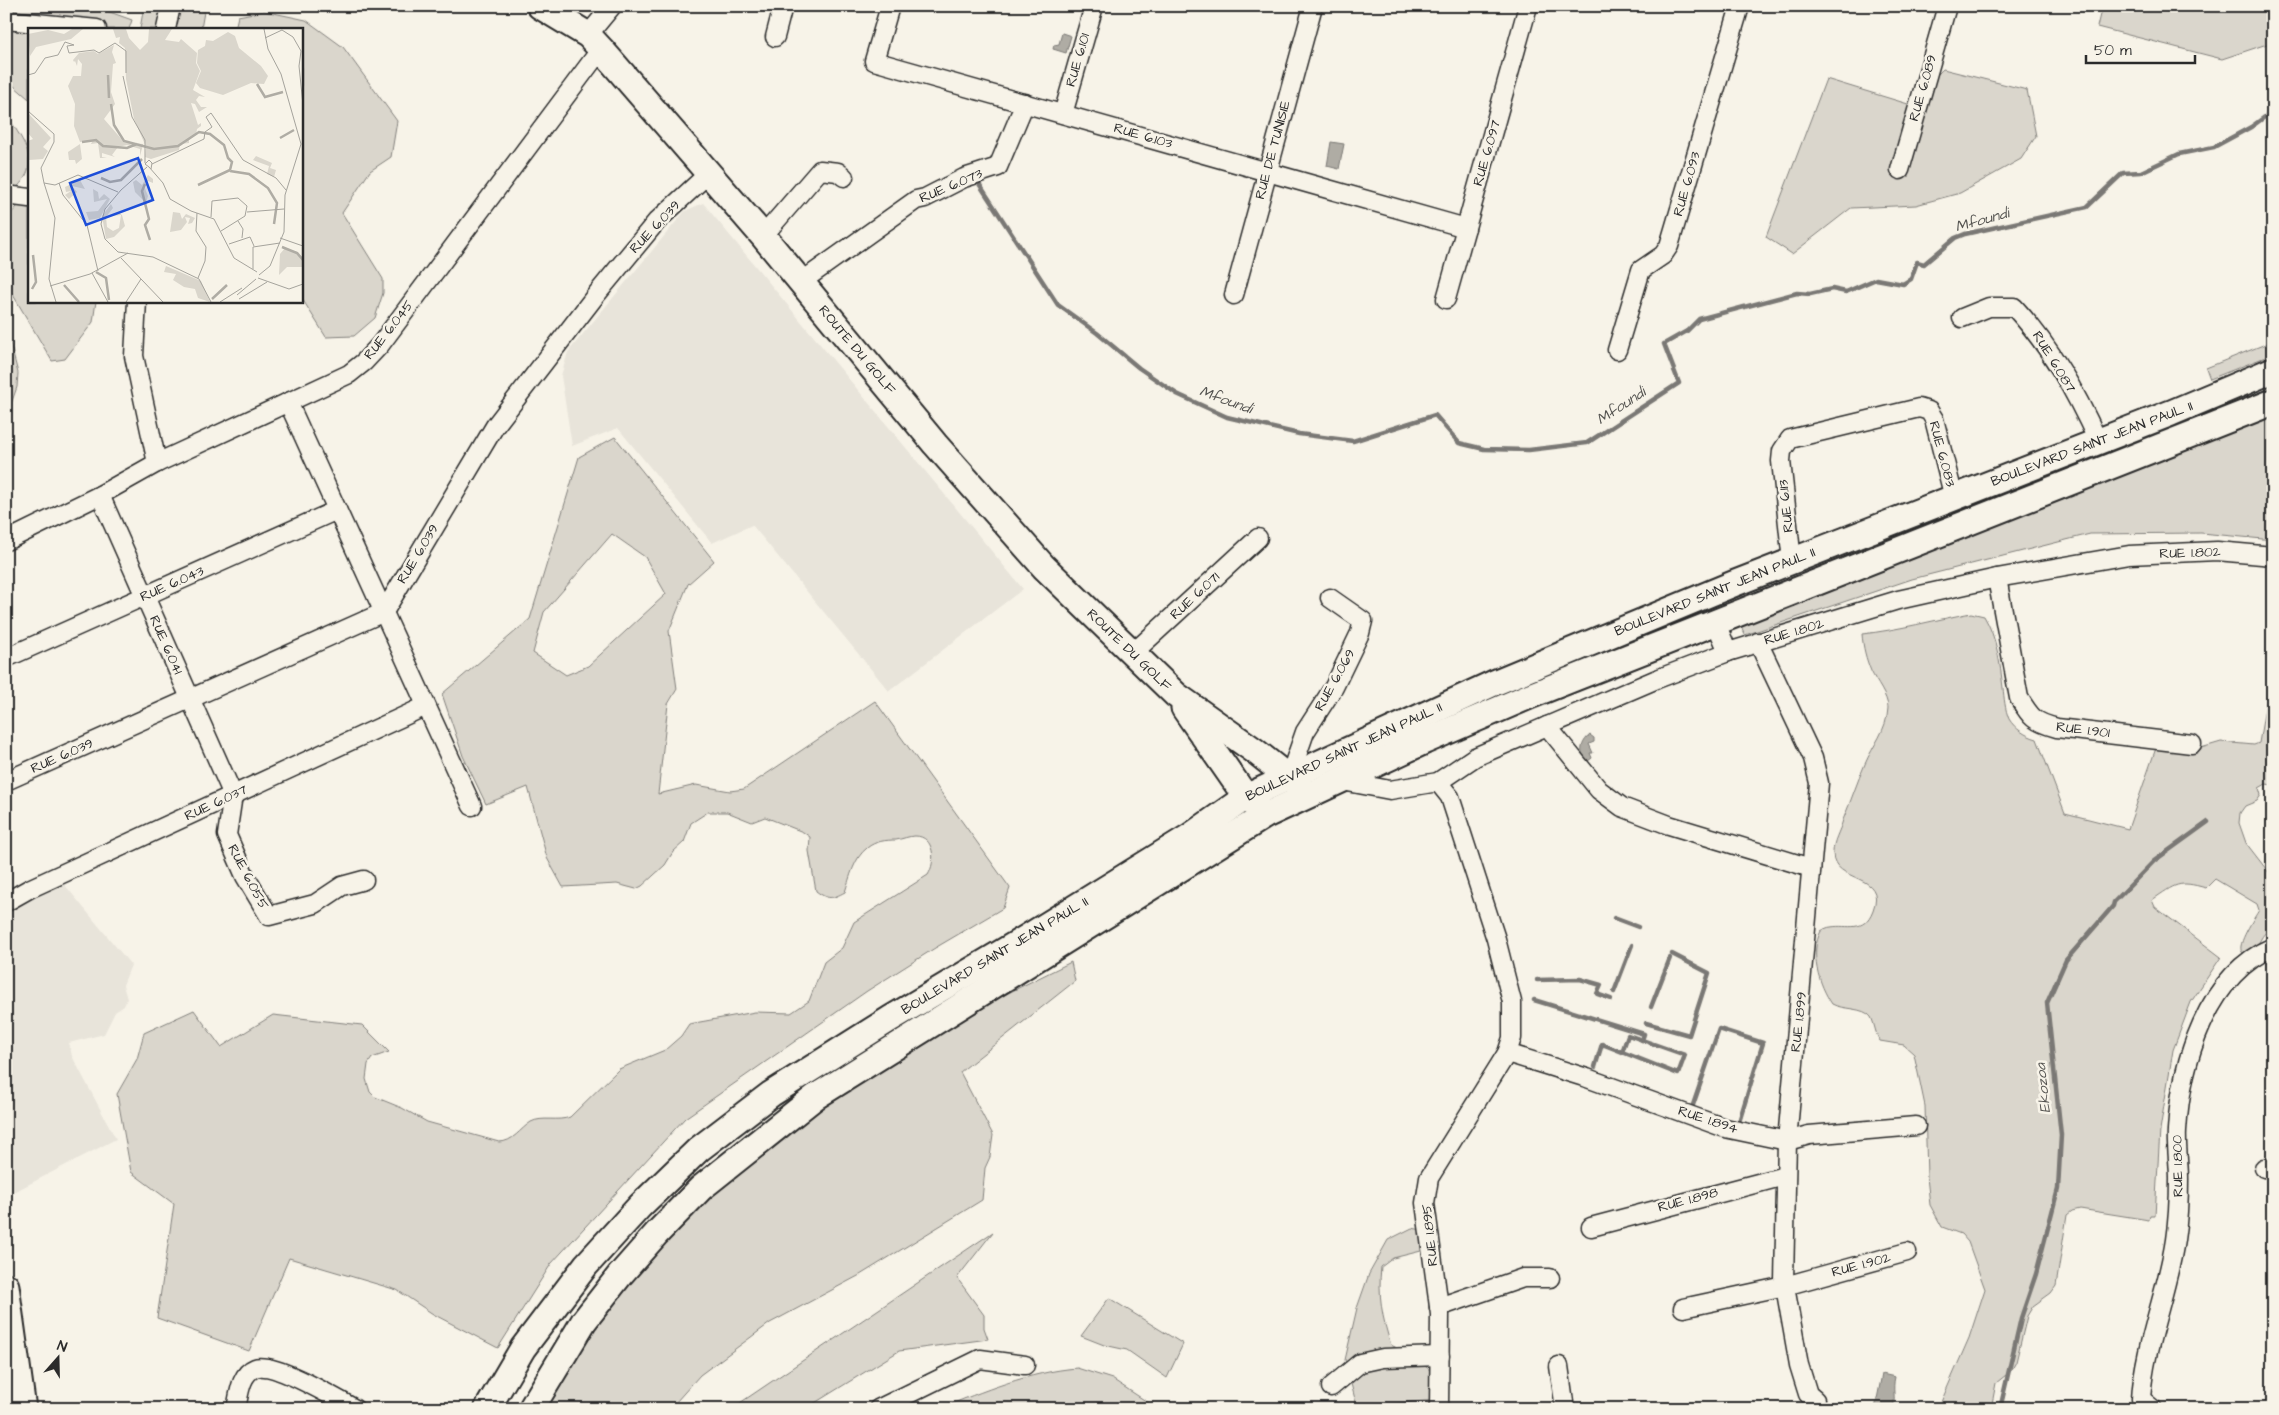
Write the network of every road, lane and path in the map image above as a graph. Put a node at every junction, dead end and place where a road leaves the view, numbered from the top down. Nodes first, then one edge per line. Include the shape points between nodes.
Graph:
1 (171, 6) edge
2 (540, 6) edge
3 (612, 6) edge
4 (783, 6) edge
5 (890, 6) edge
6 (1094, 6) edge
7 (1313, 6) edge
8 (1528, 6) edge
9 (1740, 6) edge
10 (1947, 6) edge
11 (6, 20) edge
12 (87, 28) edge
13 (166, 28) edge
14 (775, 37) dead end
15 (595, 42) junction
16 (1025, 103) junction
17 (1063, 114) junction
18 (1900, 170) dead end
19 (1266, 172) junction
20 (709, 173) junction
21 (844, 177) dead end
22 (6, 195) edge
23 (28, 198) edge
24 (1466, 228) junction
25 (762, 236) junction
26 (801, 282) junction
27 (1234, 295) dead end
28 (1446, 300) dead end
29 (137, 302) edge
30 (1962, 318) dead end
31 (1617, 350) dead end
32 (2273, 370) edge
33 (288, 402) junction
34 (2273, 402) edge
35 (1929, 411) joint
36 (2098, 442) junction
37 (157, 463) junction
38 (100, 495) junction
39 (1954, 498) junction
40 (337, 510) junction
41 (1258, 538) dead end
42 (6, 540) edge
43 (2273, 556) edge
44 (1792, 561) junction
45 (1997, 578) junction
46 (145, 596) junction
47 (1330, 598) dead end
48 (384, 612) junction
49 (1715, 621) junction
50 (1758, 642) junction
51 (1728, 652) junction
52 (1132, 654) junction
53 (6, 658) edge
54 (1176, 695) junction
55 (190, 698) junction
56 (426, 706) junction
57 (1547, 726) junction
58 (2192, 744) dead end
59 (1314, 764) junction
60 (1290, 777) junction
61 (6, 781) edge
62 (1338, 781) junction
63 (1438, 782) junction
64 (233, 795) junction
65 (1311, 795) junction
66 (1246, 797) junction
67 (472, 806) dead end
68 (1266, 815) junction
69 (1811, 868) junction
70 (364, 880) dead end
71 (6, 902) edge
72 (2273, 947) edge
73 (1507, 1053) junction
74 (1916, 1126) dead end
75 (1787, 1141) junction
76 (1785, 1176) junction
77 (1591, 1227) dead end
78 (1907, 1252) dead end
79 (1550, 1278) dead end
80 (6, 1286) edge
81 (1785, 1286) junction
82 (1439, 1307) junction
83 (1683, 1308) dead end
84 (1440, 1356) junction
85 (1025, 1365) dead end
86 (1559, 1366) dead end
87 (1330, 1387) dead end
88 (23, 1409) edge
89 (236, 1409) edge
90 (355, 1409) edge
91 (487, 1409) edge
92 (531, 1409) edge
93 (878, 1409) edge
94 (1439, 1409) edge
95 (1566, 1409) edge
96 (1814, 1409) edge
97 (2153, 1409) edge

1 - 13 street
2 - 15 main road, ROUTE DU GOLF
3 - 15 street, RUE 6.045
4 - 14 street
5 - 16 street, RUE 6.103 via 874,60
6 - 17 street, RUE 6.101
7 - 19 street, RUE DE TUNISIE
8 - 24 street, RUE 6.097
9 - 31 street, RUE 6.093 via 1669,246 1663,255 1641,270
10 - 18 street, RUE 6.089
11 - 12 street
15 - 20 main road, ROUTE DU GOLF
15 - 33 street, RUE 6.045 via 380,345 349,374
16 - 17 street, RUE 6.103
16 - 26 street, RUE 6.073 via 998,167 916,200
17 - 19 street, RUE 6.103
19 - 24 street, RUE 6.103
19 - 27 street, RUE DE TUNISIE
20 - 25 main road, ROUTE DU GOLF
20 - 48 street, RUE 6.039 via 657,221 495,426
21 - 25 street via 838,172 820,170
22 - 23 street
24 - 28 street, RUE 6.097
25 - 26 main road, ROUTE DU GOLF
26 - 52 main road, ROUTE DU GOLF via 967,481 1044,567
29 - 37 street via 134,356
30 - 36 street, RUE 6.087 via 1989,307 2014,307 2037,332 2059,365
32 - 36 main road, BOULEVARD SAINT JEAN PAUL II
33 - 37 street, RUE 6.045
33 - 40 street
34 - 49 main road, BOULEVARD SAINT JEAN PAUL II
35 - 39 street, RUE 6.083 via 1934,419
35 - 44 street, RUE 6.113 via 1919,408 1790,438 1782,450 1781,461
36 - 39 main road, BOULEVARD SAINT JEAN PAUL II
37 - 38 street, RUE 6.045
38 - 42 street, RUE 6.045
38 - 46 street, RUE 6.041
39 - 44 main road, BOULEVARD SAINT JEAN PAUL II
40 - 46 street, RUE 6.043
40 - 48 street
41 - 52 street, RUE 6.071
43 - 45 street, RUE 1.802 via 2217,551 2129,555
44 - 59 main road, BOULEVARD SAINT JEAN PAUL II via 1494,683
45 - 50 street, RUE 1.802 via 1898,600
45 - 58 street, RUE 1.901 via 2018,698 2039,724
46 - 53 street, RUE 6.043
46 - 55 street, RUE 6.041
47 - 60 street, RUE 6.069 via 1363,621 1334,687 1305,732
48 - 55 street, RUE 6.039
48 - 56 street
49 - 51 street
49 - 62 main road, BOULEVARD SAINT JEAN PAUL II via 1532,695
50 - 51 street, RUE 1.802
50 - 69 street, RUE 1.899 via 1815,766 1819,784
51 - 57 street, RUE 1.802
52 - 54 main road, ROUTE DU GOLF
54 - 60 main road, ROUTE DU GOLF
54 - 66 main road, ROUTE DU GOLF
55 - 61 street, RUE 6.039
55 - 64 street, RUE 6.041
56 - 64 street, RUE 6.037
56 - 67 street
57 - 63 street, RUE 1.802 via 1475,757
57 - 69 street via 1599,790 1622,807 1669,825
59 - 60 main road, BOULEVARD SAINT JEAN PAUL II
59 - 62 street
60 - 65 main road, ROUTE DU GOLF
60 - 66 main road, BOULEVARD SAINT JEAN PAUL II
62 - 63 street, RUE 1.802 via 1390,790
62 - 65 main road, BOULEVARD SAINT JEAN PAUL II
63 - 73 street via 1450,798 1496,939 1512,1002 1512,1038
64 - 70 street, RUE 6.055 via 227,835 245,876 269,916 315,904 342,886
64 - 71 street, RUE 6.037
65 - 68 main road, BOULEVARD SAINT JEAN PAUL II
66 - 68 main road, ROUTE DU GOLF
66 - 91 main road, BOULEVARD SAINT JEAN PAUL II via 1189,837 771,1094 699,1148 586,1265 523,1348
68 - 92 main road, BOULEVARD SAINT JEAN PAUL II via 871,1060 814,1097 753,1145 701,1188 620,1275 584,1321
69 - 75 street, RUE 1.899
72 - 97 street, RUE 1.800 via 2244,962 2212,1000 2197,1035 2184,1082 2177,1130 2179,1180 2175,1239 2142,1378 2140,1399
73 - 75 street, RUE 1.894 via 1725,1128
73 - 82 street, RUE 1.895 via 1429,1178 1425,1203
74 - 75 street, RUE 1.894 via 1809,1135
75 - 76 street, RUE 1.899
76 - 77 street, RUE 1.898
76 - 81 street, RUE 1.899
78 - 81 street, RUE 1.902
79 - 82 street via 1523,1278
80 - 88 main road
81 - 83 street, RUE 1.902
81 - 96 street, RUE 1.899 via 1799,1365 1808,1394 1815,1400
82 - 84 street, RUE 1.895
84 - 87 street via 1383,1358 1360,1363
84 - 94 street, RUE 1.895
85 - 93 street via 980,1359
86 - 95 street
89 - 90 street via 241,1385 247,1375 256,1368 268,1368 293,1376

